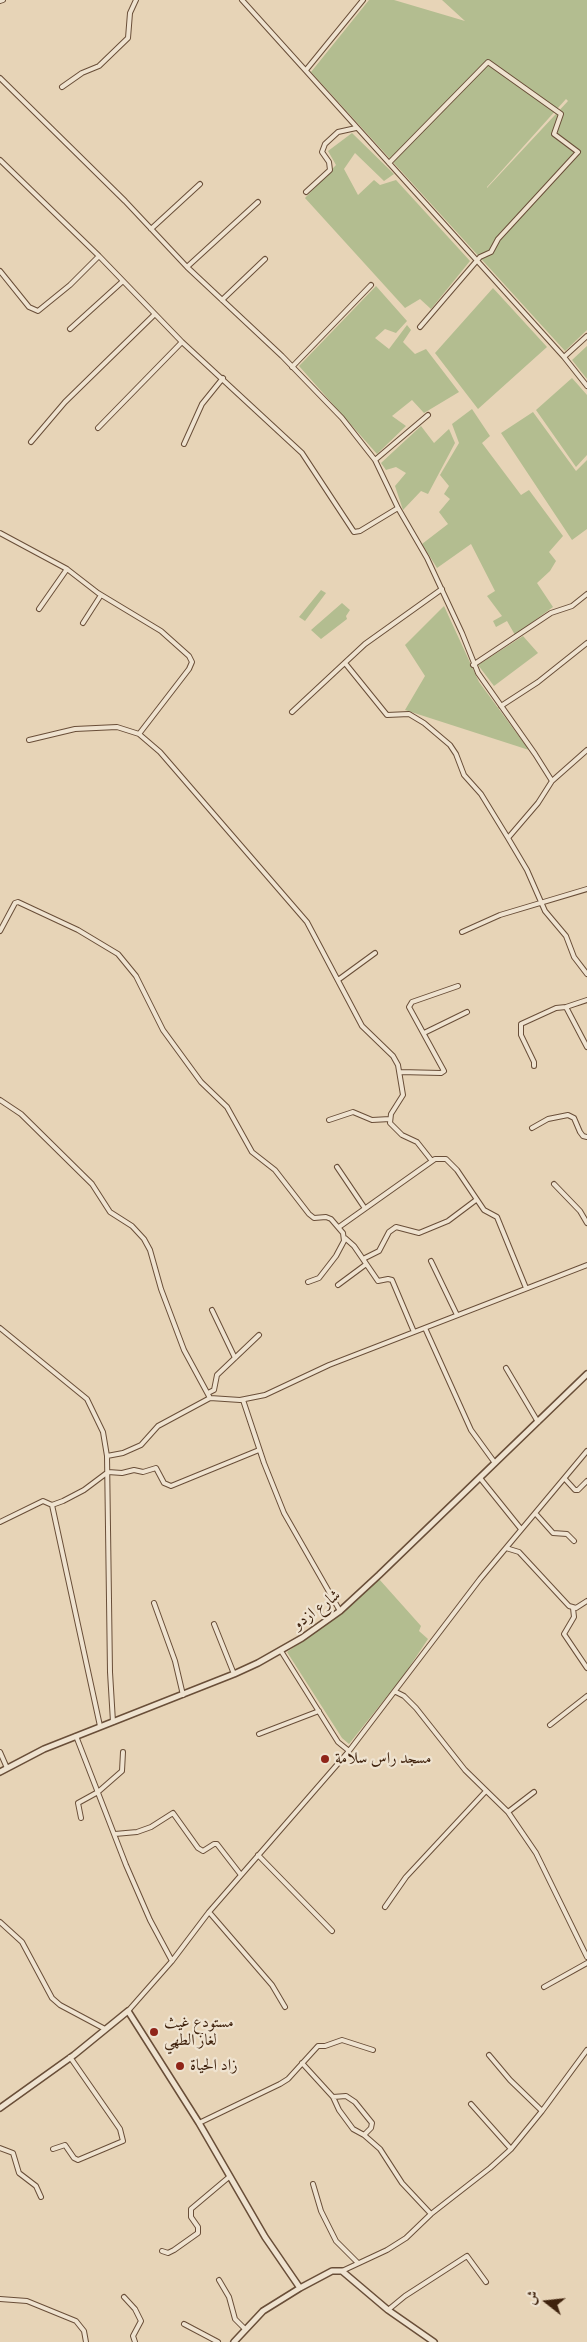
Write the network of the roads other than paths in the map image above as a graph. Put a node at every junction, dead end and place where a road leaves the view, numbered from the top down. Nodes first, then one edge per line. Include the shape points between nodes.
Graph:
1 (136, 0) edge
2 (242, 0) edge
3 (363, 0) edge
4 (306, 70) junction
5 (0, 78) edge
6 (62, 87) dead end
7 (356, 128) junction
8 (0, 160) edge
9 (389, 163) junction
10 (200, 184) dead end
11 (306, 192) dead end
12 (258, 202) dead end
13 (152, 228) junction
14 (99, 256) junction
15 (265, 259) dead end
16 (477, 260) junction
17 (187, 267) junction
18 (0, 271) edge
19 (123, 281) junction
20 (371, 285) dead end
21 (222, 300) junction
22 (155, 314) junction
23 (420, 326) dead end
24 (70, 329) dead end
25 (587, 336) edge
26 (182, 342) junction
27 (564, 357) junction
28 (292, 367) junction
29 (223, 378) junction
30 (587, 386) edge
31 (428, 415) dead end
32 (98, 428) dead end
33 (31, 442) dead end
34 (184, 444) dead end
35 (375, 460) junction
36 (398, 508) junction
37 (0, 533) edge
38 (4, 537) junction
39 (0, 541) edge
40 (67, 569) junction
41 (442, 589) junction
42 (587, 594) edge
43 (101, 595) junction
44 (39, 609) dead end
45 (83, 623) dead end
46 (587, 643) edge
47 (345, 664) junction
48 (473, 664) junction
49 (500, 706) junction
50 (292, 712) dead end
51 (139, 734) junction
52 (29, 740) dead end
53 (587, 750) edge
54 (552, 782) junction
55 (508, 838) junction
56 (587, 889) edge
57 (541, 904) junction
58 (0, 931) edge
59 (462, 932) dead end
60 (375, 953) dead end
61 (587, 974) edge
62 (338, 980) junction
63 (458, 986) dead end
64 (587, 1000) edge
65 (566, 1008) junction
66 (467, 1012) dead end
67 (424, 1033) junction
68 (587, 1047) edge
69 (534, 1066) dead end
70 (400, 1072) junction
71 (0, 1100) edge
72 (390, 1119) junction
73 (329, 1120) dead end
74 (532, 1128) dead end
75 (587, 1136) edge
76 (432, 1161) junction
77 (337, 1167) dead end
78 (554, 1184) dead end
79 (476, 1200) junction
80 (364, 1207) junction
81 (587, 1223) edge
82 (339, 1227) junction
83 (345, 1238) junction
84 (362, 1259) junction
85 (430, 1261) dead end
86 (365, 1265) junction
87 (587, 1265) edge
88 (308, 1282) dead end
89 (338, 1284) dead end
90 (526, 1288) junction
91 (212, 1310) dead end
92 (456, 1315) junction
93 (0, 1328) edge
94 (425, 1328) junction
95 (414, 1332) junction
96 (259, 1335) dead end
97 (235, 1358) junction
98 (506, 1368) dead end
99 (587, 1374) edge
100 (209, 1396) junction
101 (243, 1400) junction
102 (538, 1422) junction
103 (259, 1450) junction
104 (587, 1451) edge
105 (107, 1456) junction
106 (494, 1463) junction
107 (108, 1472) junction
108 (480, 1478) junction
109 (565, 1479) junction
110 (587, 1482) edge
111 (52, 1505) junction
112 (536, 1514) junction
113 (0, 1522) edge
114 (521, 1529) junction
115 (574, 1541) dead end
116 (506, 1548) junction
117 (587, 1601) edge
118 (154, 1603) dead end
119 (573, 1608) junction
120 (340, 1610) junction
121 (214, 1624) dead end
122 (281, 1651) junction
123 (587, 1668) edge
124 (234, 1674) junction
125 (396, 1692) junction
126 (183, 1695) junction
127 (587, 1696) edge
128 (319, 1711) junction
129 (113, 1722) junction
130 (550, 1725) dead end
131 (100, 1726) junction
132 (259, 1734) dead end
133 (76, 1736) junction
134 (349, 1751) junction
135 (0, 1752) edge
136 (123, 1752) dead end
137 (7, 1768) junction
138 (0, 1772) edge
139 (98, 1792) junction
140 (486, 1792) junction
141 (534, 1792) dead end
142 (508, 1812) junction
143 (81, 1818) dead end
144 (115, 1834) junction
145 (258, 1855) junction
146 (241, 1875) junction
147 (385, 1907) dead end
148 (210, 1912) junction
149 (0, 1922) edge
150 (332, 1932) dead end
151 (587, 1958) edge
152 (172, 1961) junction
153 (587, 1963) edge
154 (544, 1986) dead end
155 (285, 2007) dead end
156 (128, 2011) junction
157 (105, 2029) junction
158 (373, 2050) dead end
159 (587, 2050) edge
160 (489, 2055) dead end
161 (70, 2058) junction
162 (302, 2062) junction
163 (334, 2097) junction
164 (471, 2104) dead end
165 (0, 2108) edge
166 (542, 2111) junction
167 (199, 2123) junction
168 (364, 2135) junction
169 (0, 2148) edge
170 (53, 2149) dead end
171 (511, 2149) junction
172 (229, 2177) junction
173 (313, 2184) dead end
174 (41, 2197) dead end
175 (431, 2214) junction
176 (162, 2251) dead end
177 (358, 2263) junction
178 (342, 2271) junction
179 (219, 2280) dead end
180 (486, 2282) dead end
181 (300, 2288) junction
182 (124, 2297) dead end
183 (0, 2299) edge
184 (388, 2310) junction
185 (184, 2324) dead end
186 (245, 2329) junction
187 (86, 2342) edge
188 (135, 2342) edge
189 (218, 2342) edge
190 (234, 2342) edge
191 (434, 2342) edge

1 - 6 street via 130,13 128,38 101,65
2 - 4 street
3 - 4 street
4 - 7 street
5 - 13 street
7 - 9 street
7 - 11 street via 338,132 325,144 322,152 330,170
8 - 14 street
9 - 16 street
9 - 16 street via 488,62 561,114 554,134 578,152 498,239 491,252
10 - 13 street
12 - 17 street
13 - 17 street
14 - 18 street via 38,311 29,307
14 - 19 street
15 - 21 street
16 - 23 street
16 - 27 street
17 - 21 street
19 - 22 street
19 - 24 street
20 - 28 street
21 - 28 street
22 - 26 street
22 - 33 street via 65,402
25 - 27 street
26 - 29 street
26 - 32 street
27 - 30 street
28 - 35 street via 342,418
29 - 34 street via 202,404
29 - 36 street via 302,453 354,532
31 - 35 street
35 - 36 street
36 - 41 street
37 - 38 street
38 - 39 street
38 - 40 street
40 - 43 street
40 - 44 street
41 - 47 street via 365,644
41 - 48 street
42 - 48 street
43 - 45 street
43 - 51 street via 161,631 190,656 192,662
46 - 49 street via 538,682
47 - 50 street
47 - 55 street via 387,715 409,714 450,745 464,775 481,794
48 - 49 street
49 - 54 street
51 - 52 street via 117,727 104,727 58,731
51 - 62 street via 160,752 307,922
53 - 54 street
54 - 55 street
55 - 57 street via 527,870
56 - 57 street
57 - 59 street via 500,915
57 - 61 street via 566,936 574,957
58 - 82 street via 18,902 78,930 118,954 136,976 163,1030 201,1082 226,1107 252,1152 275,1170 309,1214 314,1218 326,1217
60 - 62 street
62 - 70 street via 362,1026 393,1056
63 - 67 street via 410,1003 409,1007
64 - 65 street
65 - 68 street
65 - 69 street via 556,1008 521,1024 521,1035
66 - 67 street
67 - 70 street via 444,1071
70 - 72 street via 404,1096
71 - 100 street via 21,1114 92,1184 110,1212 132,1226 144,1239 184,1350
72 - 73 street via 372,1120 352,1112
72 - 76 street via 402,1134 417,1142
74 - 75 street via 548,1119 568,1116 574,1118 580,1132
76 - 79 street via 440,1158 449,1162
76 - 80 street
77 - 80 street
78 - 81 street
79 - 84 street via 448,1221 419,1232 396,1227 388,1232 379,1251
79 - 90 street via 484,1210 498,1217
80 - 82 street
82 - 83 street
83 - 84 street
83 - 88 street via 319,1278
84 - 86 street
85 - 92 street
86 - 89 street
86 - 95 street via 378,1281 392,1280
87 - 90 street
90 - 92 street
91 - 97 street
92 - 94 street
93 - 105 street via 87,1399 103,1432
94 - 95 street
94 - 106 street via 471,1430
95 - 101 street via 264,1395
96 - 97 street
97 - 100 street via 216,1375 214,1390
98 - 102 street
99 - 102 street, شارع ازدو
100 - 101 street
100 - 105 street via 158,1426 141,1445
101 - 103 street
102 - 106 street, شارع ازدو
103 - 107 street via 171,1486 164,1483 156,1468 143,1472
103 - 120 street via 284,1513
104 - 109 street
105 - 107 street
106 - 108 street, شارع ازدو
107 - 111 street via 84,1490
107 - 129 street
108 - 114 street
108 - 120 street, شارع ازدو
109 - 110 street via 575,1490
109 - 112 street
111 - 113 street via 43,1501
111 - 131 street
112 - 114 street
112 - 115 street via 553,1533 567,1534
114 - 116 street
116 - 119 street via 519,1552
116 - 125 street
117 - 119 street
118 - 126 street via 175,1661
119 - 123 street via 574,1617 564,1634
120 - 122 street, شارع ازدو
121 - 124 street
122 - 124 street, شارع ازدو
122 - 128 street
124 - 126 street, شارع ازدو
125 - 134 street
125 - 140 street via 416,1708
126 - 129 street, شارع ازدو
127 - 130 street
128 - 132 street
128 - 134 street via 338,1742
129 - 131 street, شارع ازدو
131 - 133 street, شارع ازدو
133 - 137 street, شارع ازدو
133 - 139 street
134 - 145 street
135 - 137 street
136 - 139 street via 122,1771
137 - 138 street, شارع ازدو
139 - 143 street via 78,1803
139 - 144 street
140 - 142 street
140 - 147 street via 406,1877
141 - 142 street
142 - 151 street via 536,1853
144 - 146 street via 144,1830 174,1813 198,1848 203,1851 218,1844
144 - 152 street via 150,1920
145 - 146 street
145 - 150 street
146 - 148 street
148 - 152 street
148 - 155 street via 272,1985
149 - 157 street via 22,1942 52,1998
152 - 156 street
153 - 154 street
156 - 157 street
156 - 167 street
157 - 161 street
158 - 162 street via 338,2040 318,2046
159 - 166 street
160 - 166 street
161 - 165 street
161 - 170 street via 120,2129 123,2141 78,2160 65,2145
162 - 163 street
162 - 167 street via 280,2084
163 - 168 street via 347,2122
163 - 168 street via 346,2096 355,2102 372,2123
164 - 171 street
166 - 171 street
167 - 172 street
168 - 175 street via 380,2149 402,2183
169 - 174 street via 13,2153 19,2173 36,2186
171 - 175 street
172 - 176 street via 191,2209 198,2233 174,2250
172 - 181 street
173 - 177 street via 321,2211 336,2241
175 - 177 street via 406,2238
177 - 178 street
178 - 181 street via 332,2271
178 - 184 street
179 - 186 street via 236,2319
180 - 184 street via 467,2256
181 - 186 street via 263,2311
182 - 188 street via 142,2321 133,2336
183 - 187 street via 26,2301 76,2321 84,2331
184 - 191 street
185 - 189 street
186 - 190 street

